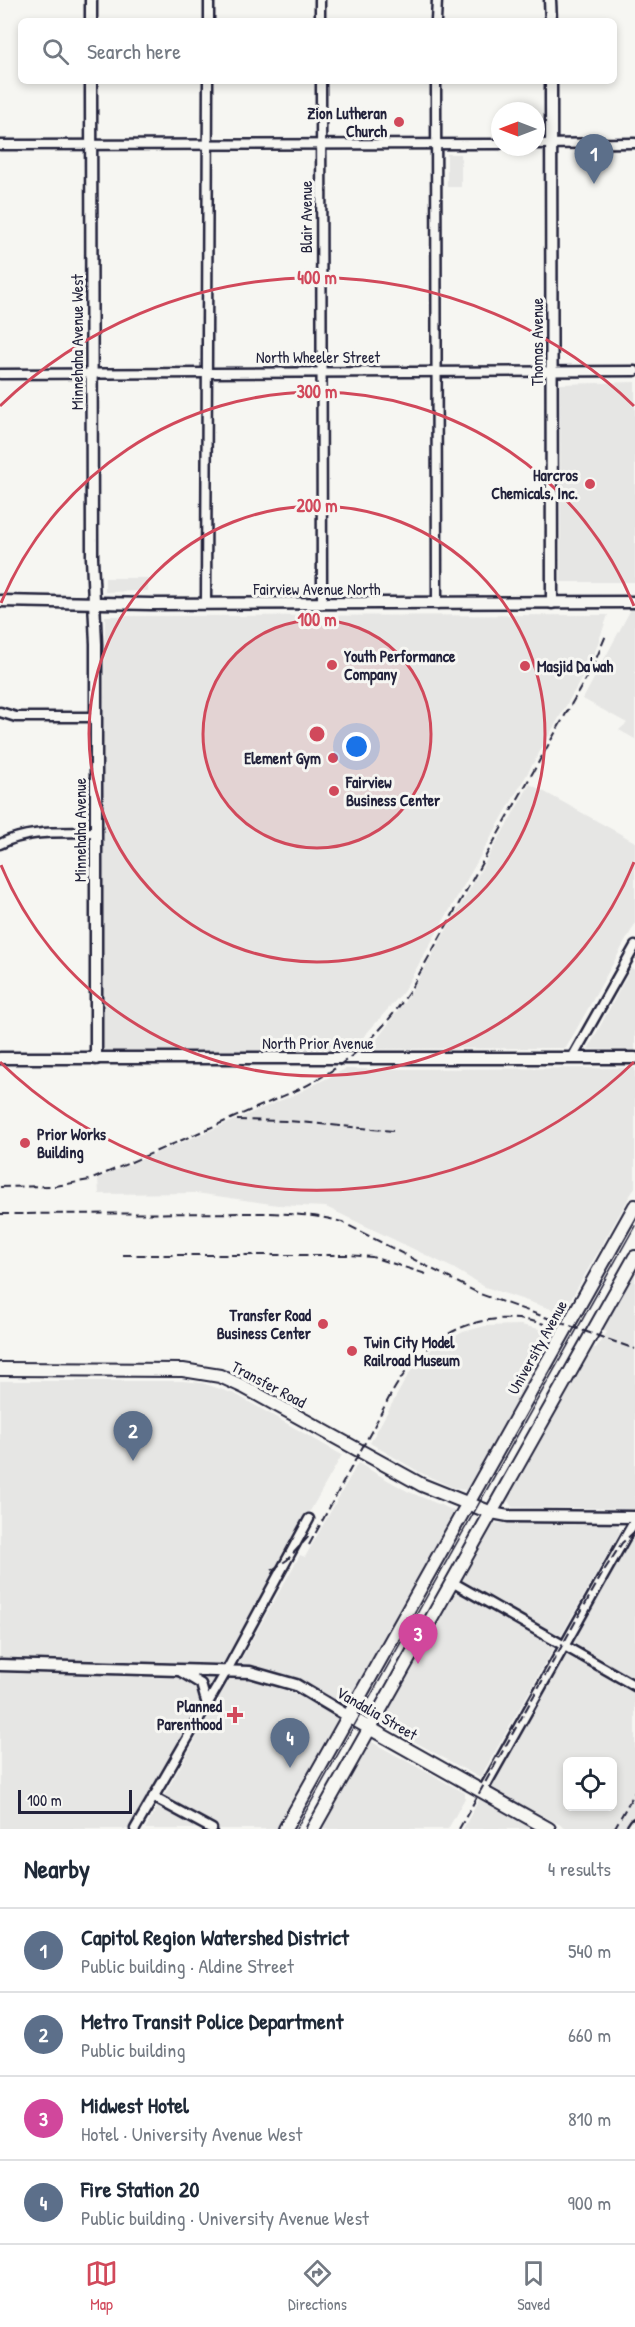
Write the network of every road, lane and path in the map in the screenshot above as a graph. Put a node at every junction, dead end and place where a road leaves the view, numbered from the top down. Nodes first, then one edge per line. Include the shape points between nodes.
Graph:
1 (91, 0) edge
2 (209, 0) edge
3 (320, 0) edge
4 (437, 0) edge
5 (550, 0) edge
6 (91, 18) edge
7 (209, 18) edge
8 (320, 18) edge
9 (436, 18) edge
10 (550, 18) edge
11 (91, 84) edge
12 (208, 84) edge
13 (321, 84) edge
14 (436, 84) edge
15 (550, 84) edge
16 (436, 143) junction
17 (635, 143) edge
18 (209, 144) junction
19 (321, 144) junction
20 (491, 144) edge
21 (545, 144) edge
22 (550, 144) junction
23 (0, 145) edge
24 (91, 145) junction
25 (436, 371) junction
26 (635, 371) edge
27 (208, 372) junction
28 (322, 372) junction
29 (551, 372) junction
30 (91, 373) junction
31 (0, 374) edge
32 (0, 601) edge
33 (94, 602) junction
34 (635, 602) edge
35 (552, 603) junction
36 (206, 604) junction
37 (322, 604) junction
38 (436, 604) junction
39 (0, 712) edge
40 (95, 717) junction
41 (95, 832) junction
42 (0, 844) edge
43 (635, 946) edge
44 (0, 1058) edge
45 (572, 1058) junction
46 (635, 1058) edge
47 (96, 1059) junction
48 (635, 1206) edge
49 (635, 1257) edge
50 (0, 1369) edge
51 (467, 1503) junction
52 (492, 1513) junction
53 (309, 1519) dead end
54 (635, 1519) edge
55 (452, 1582) junction
56 (564, 1646) junction
57 (0, 1665) edge
58 (175, 1669) junction
59 (227, 1670) junction
60 (635, 1686) edge
61 (207, 1705) junction
62 (348, 1716) junction
63 (370, 1729) junction
64 (482, 1792) junction
65 (153, 1797) junction
66 (635, 1823) edge
67 (135, 1829) edge
68 (212, 1829) edge
69 (285, 1829) edge
70 (313, 1829) edge
71 (549, 1829) edge
72 (632, 1829) edge

1 - 6 street
2 - 7 street
3 - 8 street
4 - 9 street
5 - 10 street
11 - 24 street, Minnehaha Avenue West
12 - 18 street
13 - 19 street, Blair Avenue
14 - 16 street
15 - 22 street, Thomas Avenue
16 - 19 street
16 - 20 street
16 - 25 street
17 - 22 street
18 - 19 street
18 - 24 street
18 - 27 street
19 - 28 street, Blair Avenue
21 - 22 street
22 - 29 street, Thomas Avenue
23 - 24 street
24 - 30 street, Minnehaha Avenue West
25 - 28 street, North Wheeler Street
25 - 29 street, North Wheeler Street
25 - 38 street
26 - 29 street, North Wheeler Street
27 - 28 street, North Wheeler Street
27 - 30 street, North Wheeler Street
27 - 36 street
28 - 37 street, Blair Avenue
29 - 35 street, Thomas Avenue
30 - 31 street, North Wheeler Street
30 - 33 street, Minnehaha Avenue West
32 - 33 street, Fairview Avenue North
33 - 36 street, Fairview Avenue North
33 - 40 street, Minnehaha Avenue
34 - 35 street, Fairview Avenue North
35 - 38 street, Fairview Avenue North
36 - 37 street, Fairview Avenue North
37 - 38 street, Fairview Avenue North
39 - 40 street via 16,717
40 - 41 street, Minnehaha Avenue
41 - 42 street via 33,833
41 - 47 street, Minnehaha Avenue
43 - 45 street
44 - 47 street, North Prior Avenue
45 - 46 street, North Prior Avenue
45 - 47 street, North Prior Avenue
48 - 51 main road, University Avenue
49 - 52 main road
50 - 51 main road, Transfer Road via 183,1370 220,1376 402,1474
51 - 52 main road, Transfer Road
51 - 62 main road, University Avenue
52 - 54 street
52 - 55 main road
53 - 59 street
54 - 56 street
55 - 56 street
55 - 63 main road
56 - 60 street
56 - 64 street
57 - 58 street, Vandalia Street
58 - 59 street, Vandalia Street
58 - 61 street, Vandalia Street via 201,1684
59 - 61 street
59 - 62 street, Vandalia Street via 296,1685
61 - 65 street
62 - 63 main road, Vandalia Street
62 - 69 main road, University Avenue
63 - 64 main road, Vandalia Street
63 - 70 main road
64 - 71 main road, Vandalia Street
65 - 67 street
65 - 68 street
66 - 72 street

